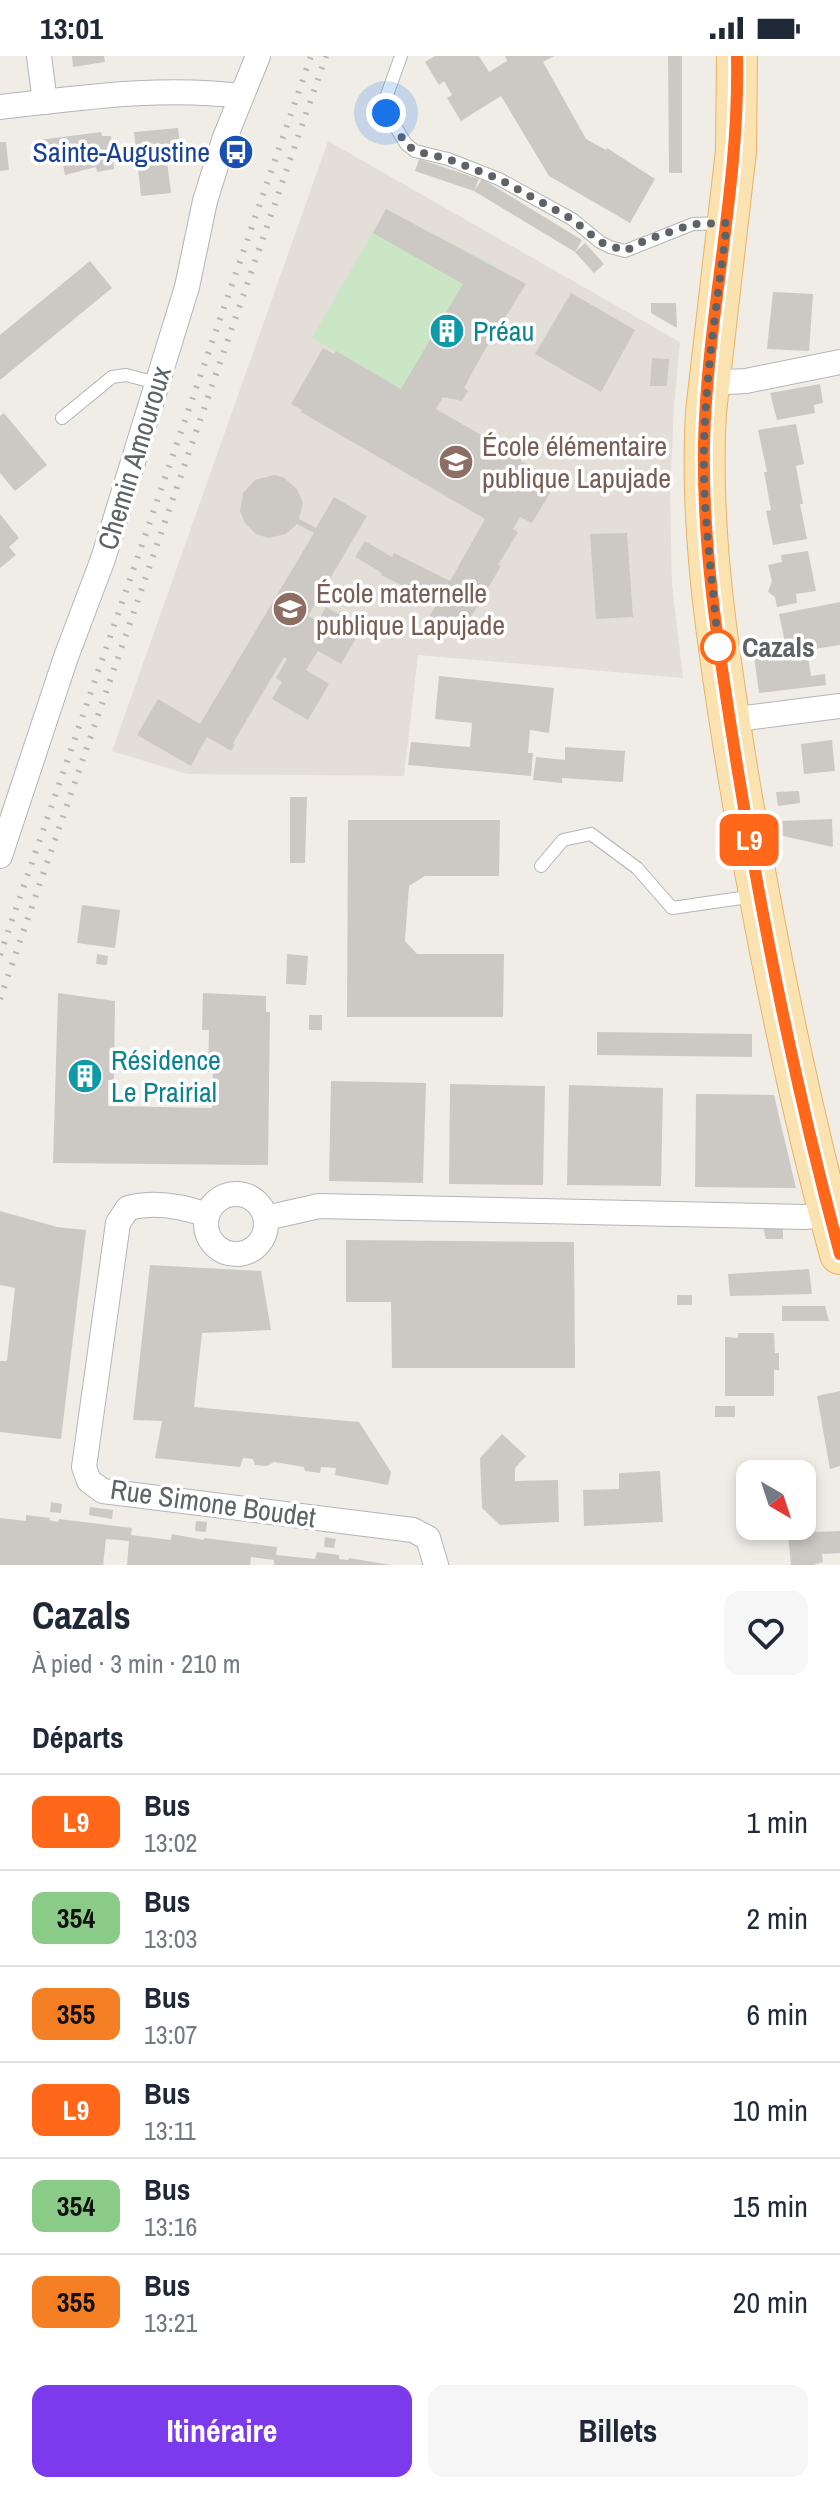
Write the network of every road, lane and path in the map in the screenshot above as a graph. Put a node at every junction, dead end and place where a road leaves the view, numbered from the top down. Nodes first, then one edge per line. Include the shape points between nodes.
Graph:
1 (39, 56) edge
2 (258, 56) edge
3 (401, 56) edge
4 (737, 56) edge
5 (241, 96) junction
6 (45, 102) junction
7 (0, 107) edge
8 (727, 223) junction
9 (840, 362) edge
10 (157, 383) junction
11 (708, 383) junction
12 (62, 418) dead end
13 (840, 706) edge
14 (730, 720) junction
15 (0, 856) edge
16 (541, 866) dead end
17 (758, 895) junction
18 (829, 1214) junction
19 (207, 1215) junction
20 (266, 1218) junction
21 (840, 1254) edge
22 (436, 1565) edge

1 - 6 street
2 - 5 street, Chemin Amouroux
3 - 8 lane via 383,106 415,151 499,179 572,219 600,242 625,251 693,224
4 - 8 main road via 736,151
5 - 6 street via 152,90
5 - 10 street, Chemin Amouroux via 205,201 187,287
6 - 7 street
8 - 11 main road
9 - 11 street
10 - 12 lane via 112,377
10 - 15 street, Chemin Amouroux via 99,572
11 - 14 main road via 708,551
13 - 14 street
14 - 17 main road
16 - 17 lane via 563,840 591,834 637,868 672,908
17 - 18 main road
18 - 20 street via 319,1206
18 - 21 main road
19 - 20 street via 219,1199 238,1194 256,1201
19 - 20 street via 212,1243 239,1255 257,1246
19 - 22 street, Rue Simone Boudet via 142,1204 128,1208 118,1223 84,1467 89,1481 103,1491 413,1530 428,1538

